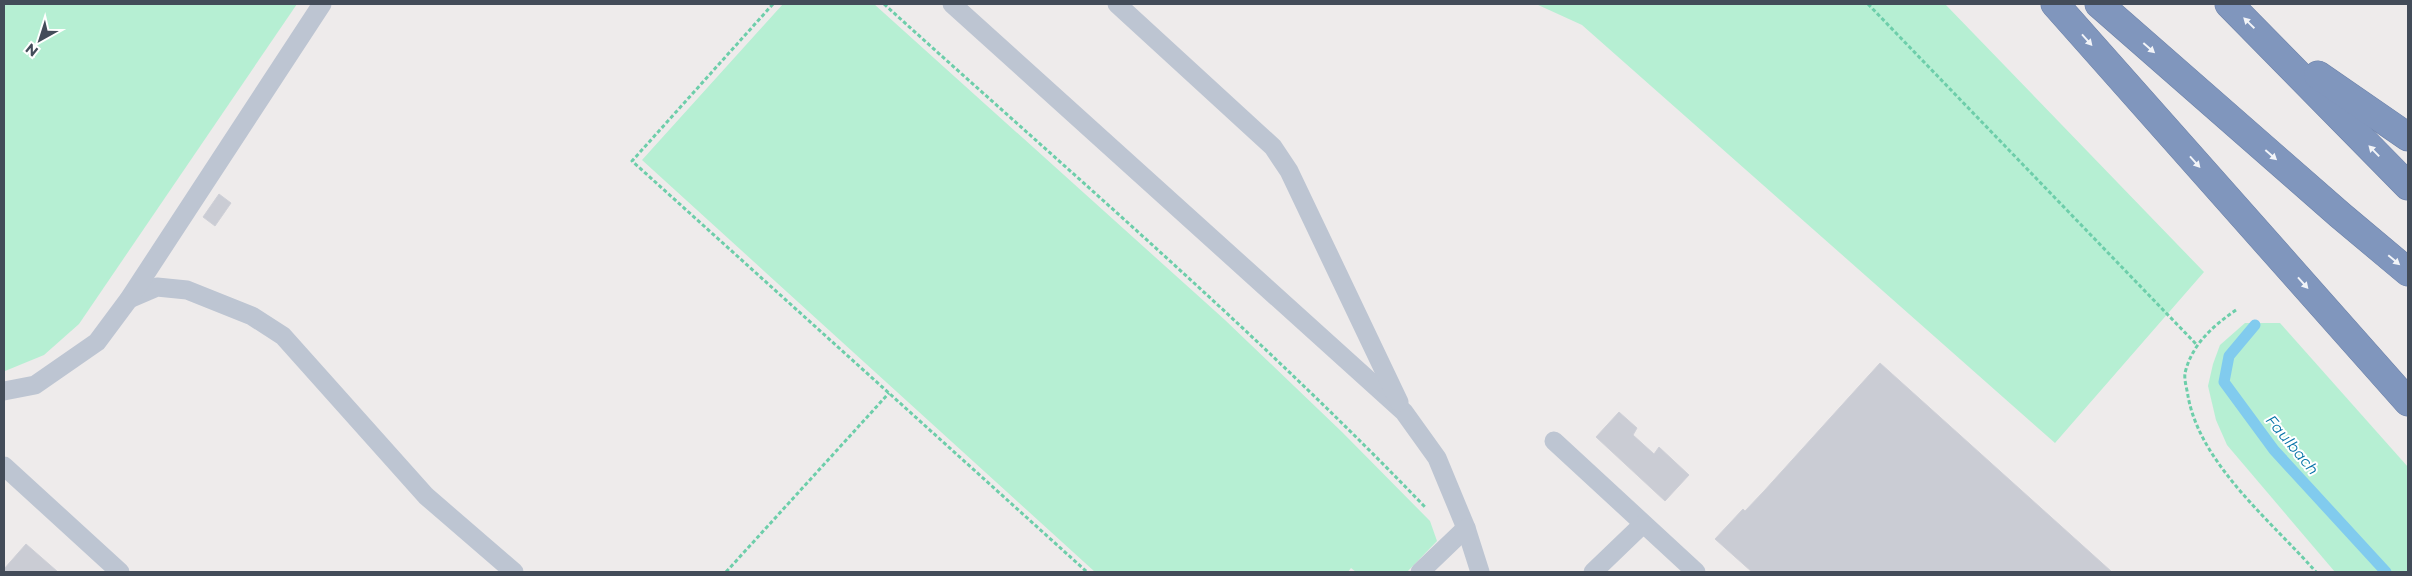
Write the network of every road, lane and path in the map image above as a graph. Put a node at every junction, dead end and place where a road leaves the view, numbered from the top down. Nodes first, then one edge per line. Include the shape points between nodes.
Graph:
1 (322, 4) edge
2 (773, 4) edge
3 (884, 4) edge
4 (952, 4) edge
5 (1117, 4) edge
6 (1868, 4) edge
7 (2055, 4) edge
8 (2099, 4) edge
9 (2230, 4) edge
10 (2269, 42) junction
11 (2408, 137) edge
12 (2408, 186) edge
13 (2408, 272) edge
14 (129, 299) junction
15 (2236, 310) dead end
16 (2196, 345) junction
17 (4, 391) edge
18 (889, 393) junction
19 (2408, 402) edge
20 (1404, 412) junction
21 (1554, 440) dead end
22 (4, 466) edge
23 (1643, 524) junction
24 (1466, 528) junction
25 (1446, 546) junction
26 (99, 564) edge
27 (120, 572) edge
28 (514, 572) edge
29 (726, 572) edge
30 (1087, 572) edge
31 (1420, 572) edge
32 (1480, 572) edge
33 (1593, 572) edge
34 (1696, 572) edge
35 (2316, 572) edge

1 - 14 lane
2 - 18 path via 632,161
3 - 25 path via 1348,427 1435,517
4 - 20 lane
5 - 20 lane via 1273,147 1288,171
6 - 16 path
7 -> 19 highway
8 -> 13 highway
10 -> 9 highway
10 - 11 highway
12 -> 10 highway
14 - 17 lane via 97,342 35,385
14 - 28 lane via 157,287 187,290 252,316 283,336 426,496
15 - 16 path
16 - 35 path via 2185,375 2192,414 2220,468
18 - 29 path
18 - 30 path
20 - 24 lane via 1437,458
21 - 23 lane
22 - 26 lane
23 - 33 lane
23 - 34 lane
24 - 25 lane
24 - 32 lane
25 - 31 lane
26 - 27 lane

